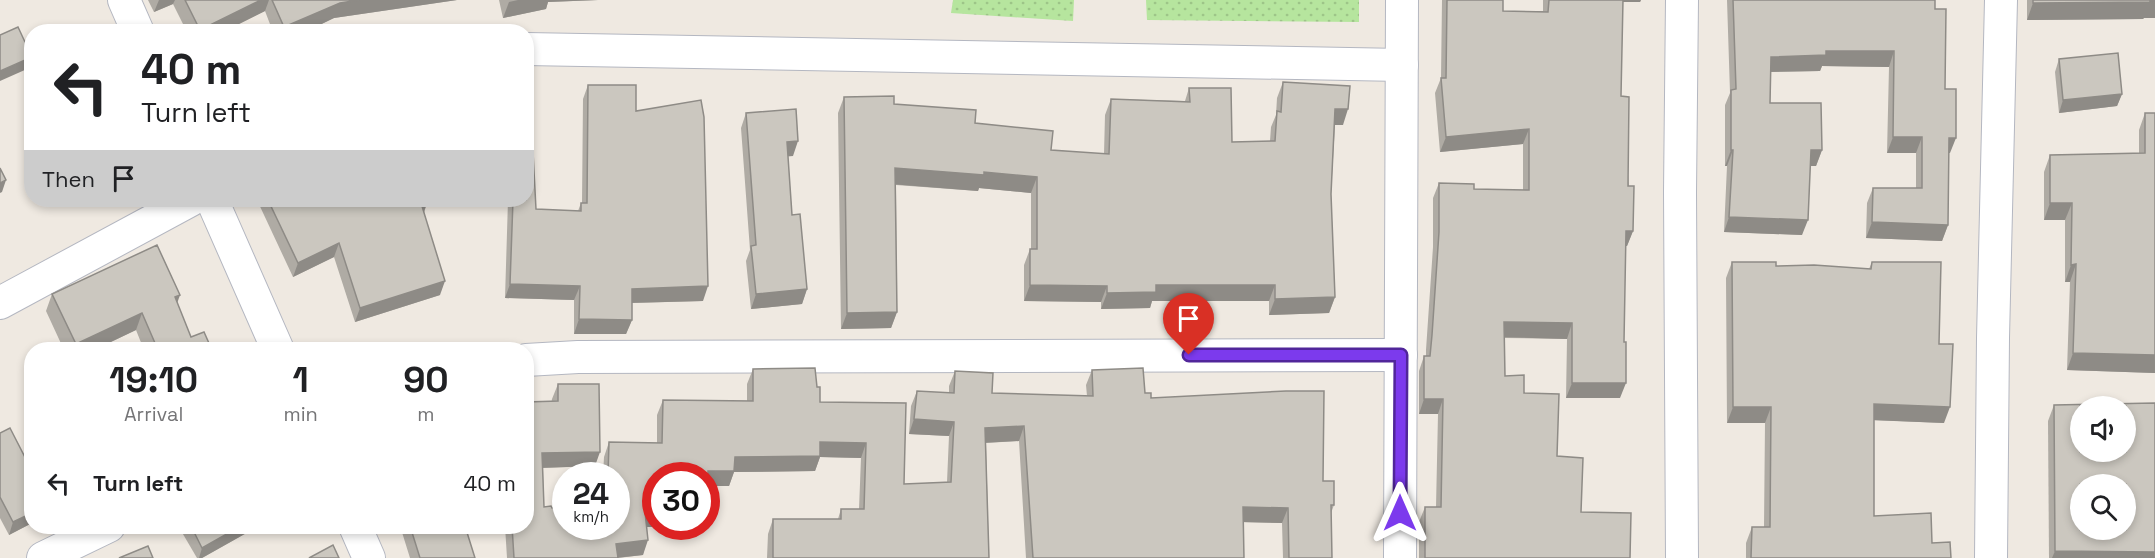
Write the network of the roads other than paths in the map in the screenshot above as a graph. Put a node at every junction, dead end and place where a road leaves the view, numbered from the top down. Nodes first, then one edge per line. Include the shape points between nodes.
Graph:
1 (124, 0) edge
2 (1402, 0) edge
3 (1682, 0) edge
4 (2001, 0) edge
5 (134, 24) edge
6 (534, 49) edge
7 (1402, 65) junction
8 (178, 207) edge
9 (215, 207) edge
10 (0, 303) edge
11 (274, 342) edge
12 (1401, 355) junction
13 (534, 360) edge
14 (92, 534) edge
15 (358, 534) edge
16 (43, 558) edge
17 (369, 558) edge
18 (1400, 558) edge
19 (1682, 558) edge
20 (1991, 558) edge

1 - 5 street
2 - 7 street
3 - 19 street
4 - 20 street
6 - 7 street
7 - 12 street
8 - 10 street
9 - 11 street
12 - 13 street
12 - 18 street
14 - 16 street
15 - 17 street

